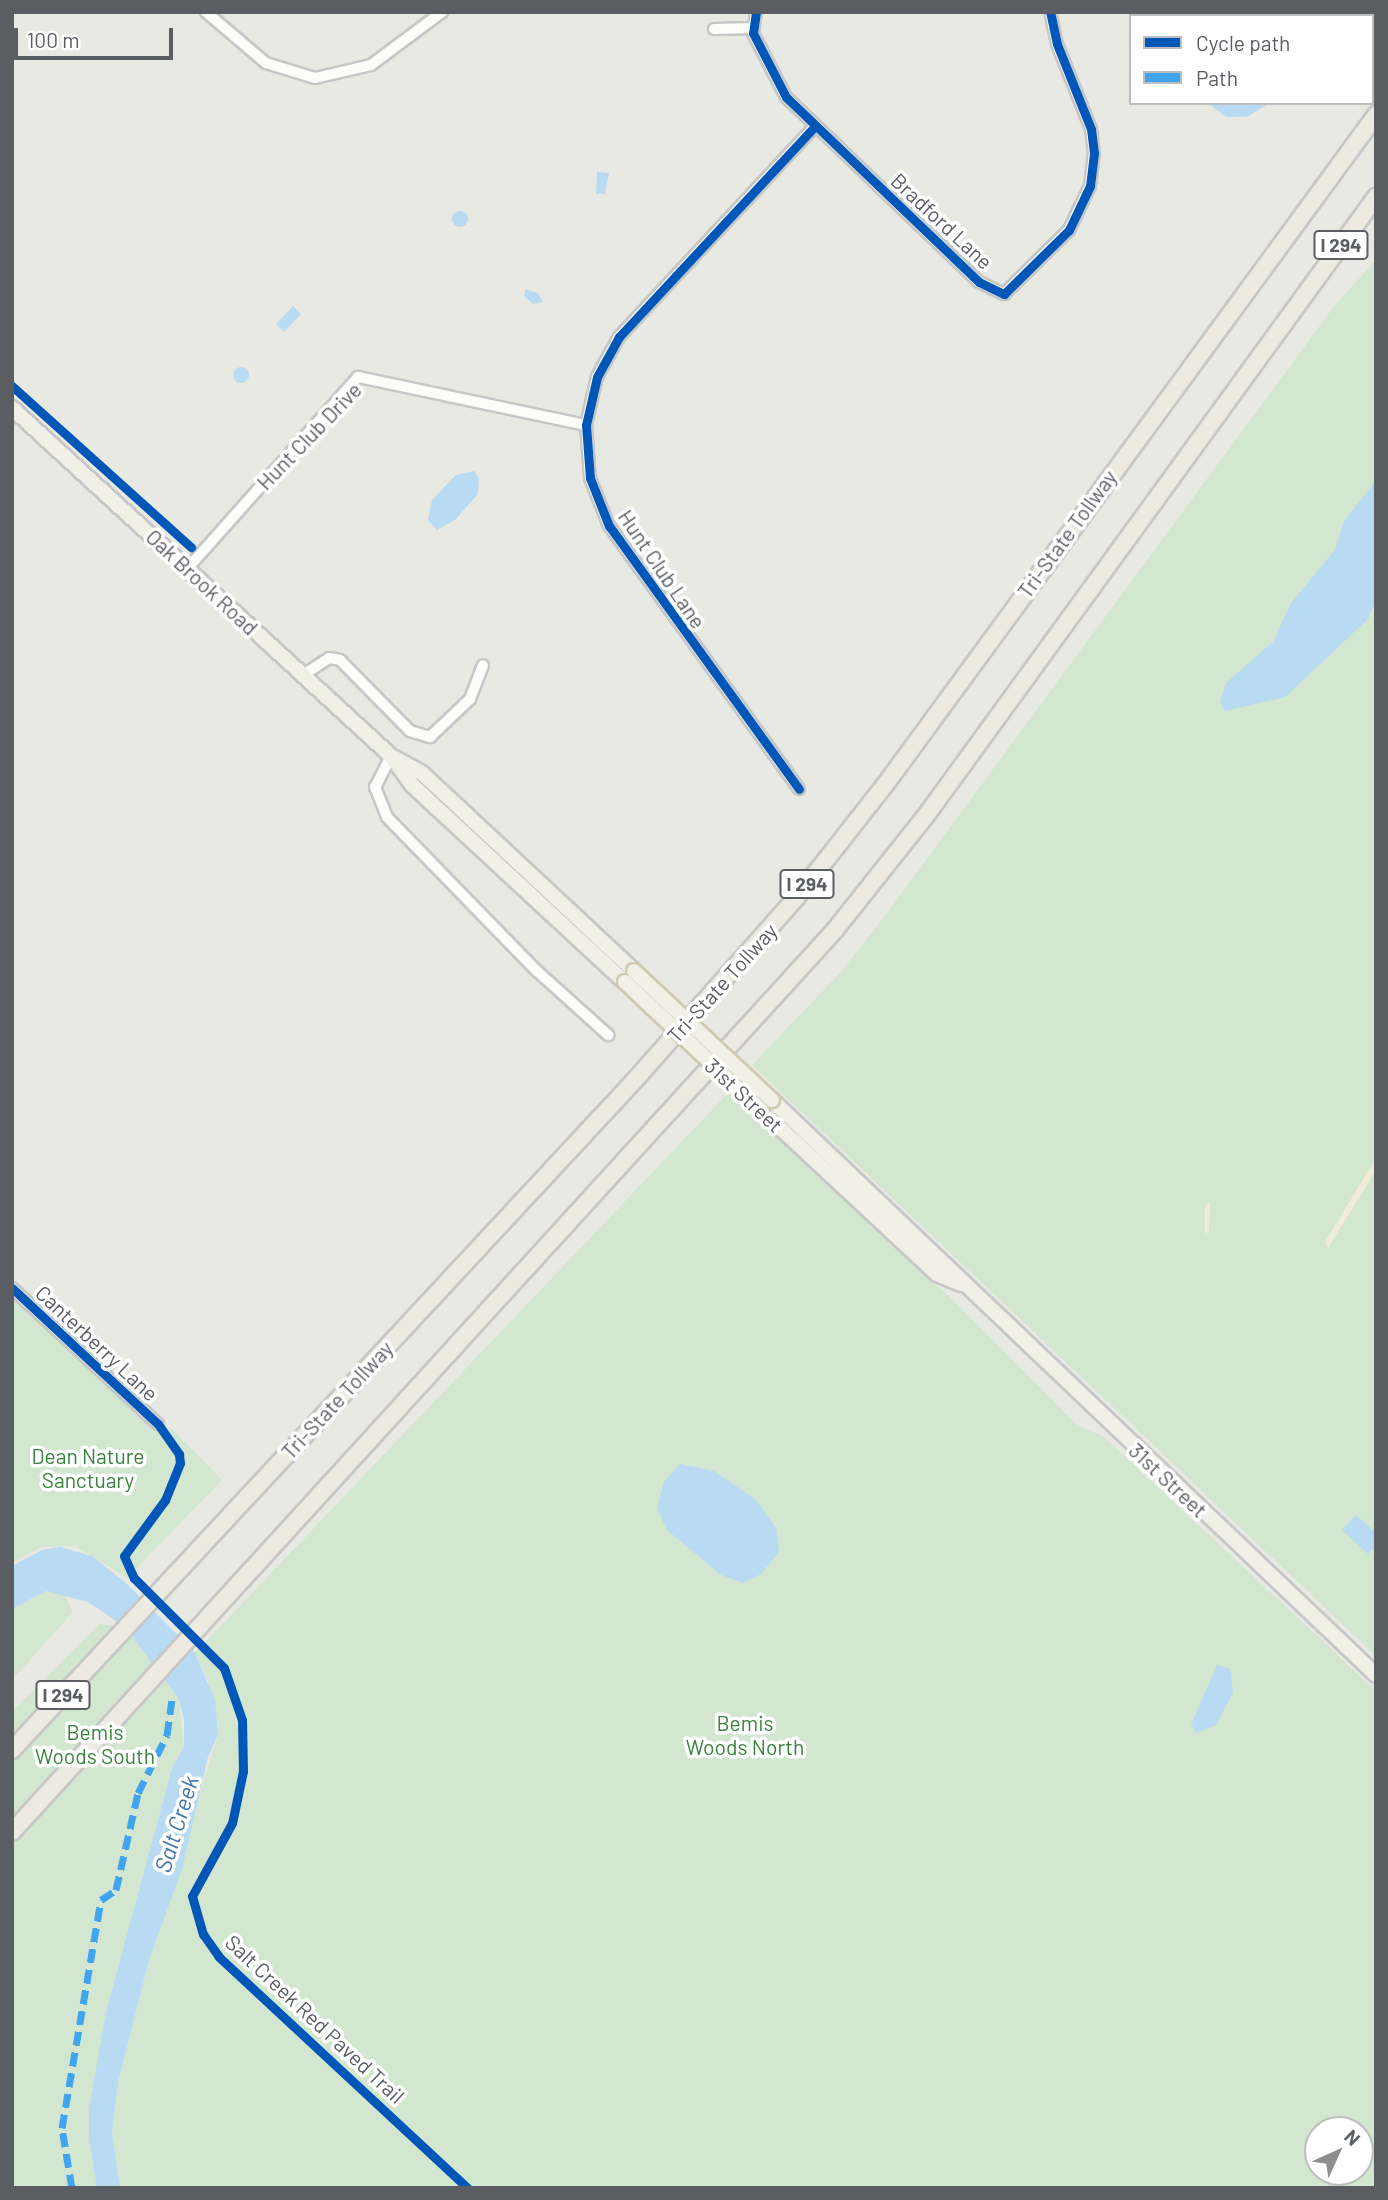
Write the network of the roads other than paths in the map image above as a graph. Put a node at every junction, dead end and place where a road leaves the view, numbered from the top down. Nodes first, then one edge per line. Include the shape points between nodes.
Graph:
1 (206, 12) edge
2 (442, 12) edge
3 (756, 12) edge
4 (1050, 12) edge
5 (754, 28) junction
6 (714, 29) dead end
7 (1376, 115) edge
8 (816, 126) junction
9 (1376, 197) edge
10 (1376, 212) edge
11 (1306, 293) junction
12 (12, 408) edge
13 (586, 425) junction
14 (187, 569) junction
15 (483, 665) dead end
16 (303, 675) junction
17 (391, 756) junction
18 (799, 789) dead end
19 (629, 977) joint
20 (608, 1035) dead end
21 (12, 1288) edge
22 (158, 1424) dead end
23 (1376, 1675) edge
24 (12, 1750) edge
25 (12, 1832) edge

1 - 2 street via 266,63 315,78 371,65
3 - 5 street, Bradford Lane
4 - 8 street, Bradford Lane via 1057,44 1091,129 1090,186 1069,230 1004,294 979,282
5 - 6 street
5 - 8 street, Bradford Lane via 777,86
7 - 24 highway, Tri-State Tollway / I 294 via 876,796 796,898 635,1081
8 - 13 street, Hunt Club Lane via 619,337 597,377
9 - 11 highway, I 294
10 - 11 highway
11 - 25 highway, I 294 via 925,817 835,930
12 - 14 main road, Oak Brook Road
13 - 14 street, Hunt Club Drive via 358,377
13 - 18 street, Hunt Club Lane via 590,478 609,526
14 - 16 main road, Oak Brook Road
15 - 16 street via 470,699 430,737 410,731 340,660 329,658
16 - 17 main road, Oak Brook Road
17 - 19 main road, Oak Brook Road via 422,773
17 - 20 street via 375,786 387,817 537,971
19 - 23 main road, 31st Street, bridge via 767,1106 947,1263 962,1285
21 - 22 street, Canterberry Lane

